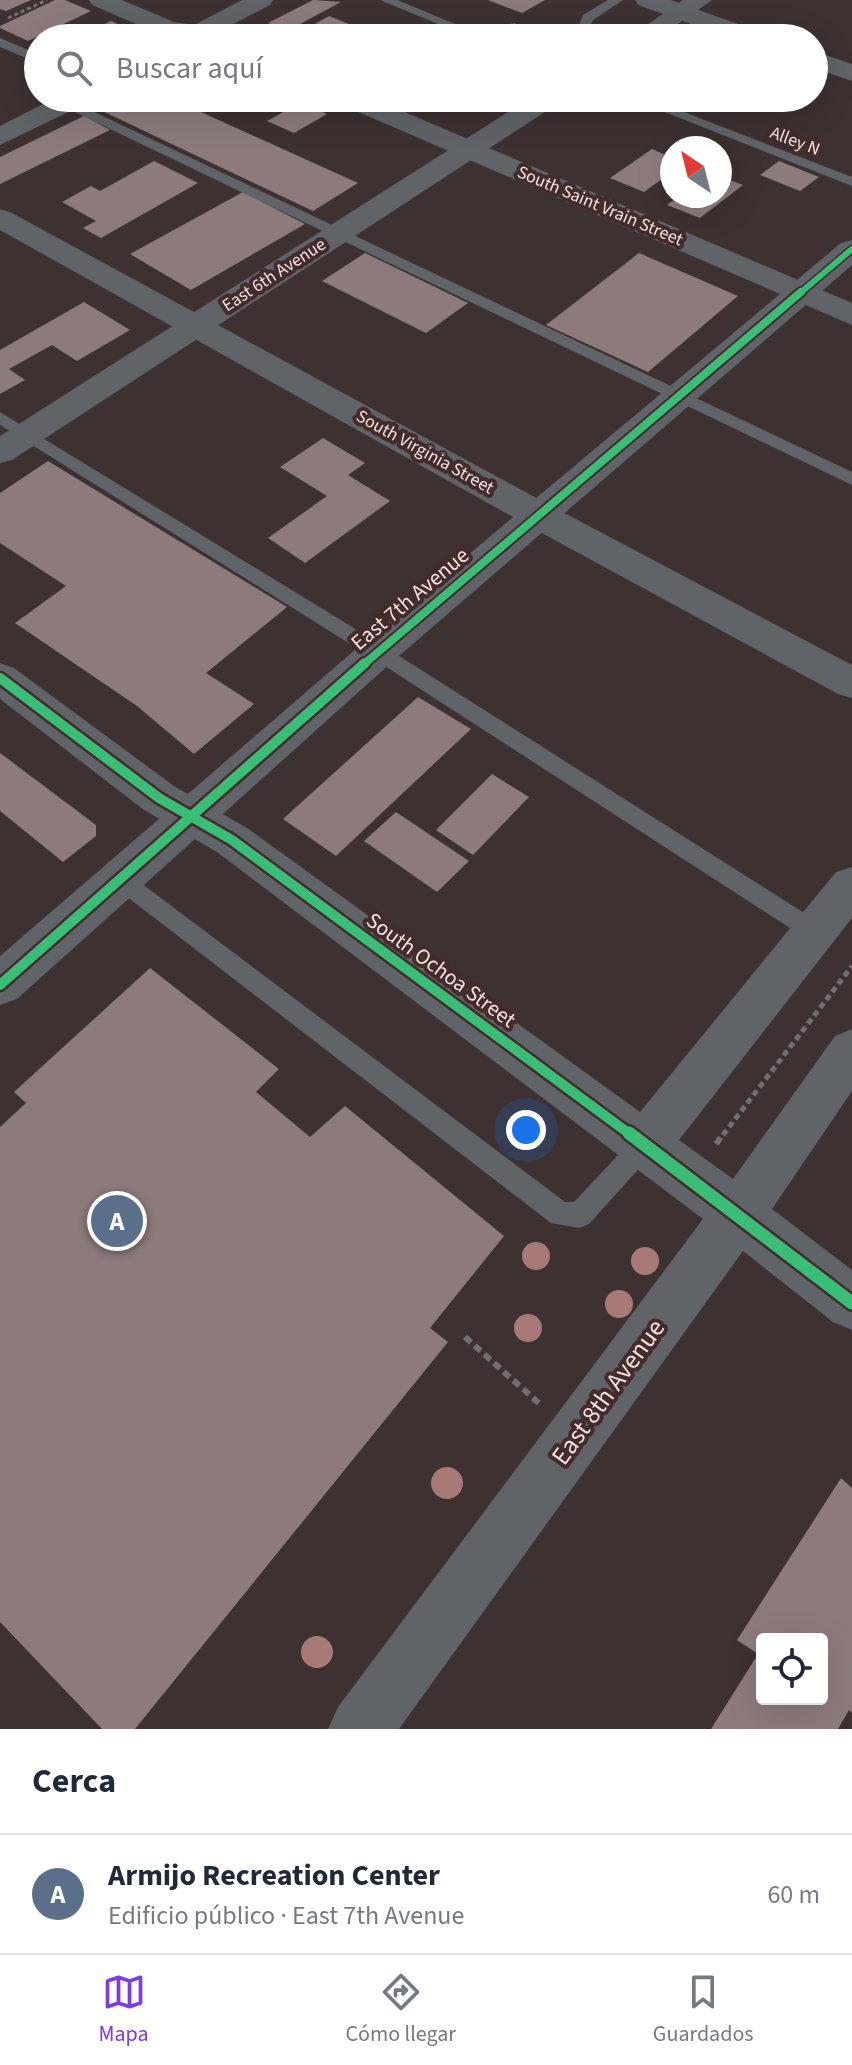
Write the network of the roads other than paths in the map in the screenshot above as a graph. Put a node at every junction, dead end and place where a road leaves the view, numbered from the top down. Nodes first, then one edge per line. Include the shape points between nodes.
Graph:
1 (101, 0) edge
2 (142, 0) edge
3 (261, 0) edge
4 (386, 0) edge
5 (617, 0) edge
6 (647, 0) edge
7 (691, 6) edge
8 (156, 24) edge
9 (191, 24) edge
10 (219, 24) edge
11 (447, 24) edge
12 (585, 24) edge
13 (663, 24) edge
14 (726, 24) edge
15 (0, 42) edge
16 (24, 53) edge
17 (828, 64) edge
18 (852, 73) edge
19 (48, 112) edge
20 (95, 112) edge
21 (382, 112) edge
22 (526, 112) edge
23 (672, 112) edge
24 (0, 137) edge
25 (468, 149) junction
26 (852, 182) edge
27 (0, 218) edge
28 (339, 233) junction
29 (852, 249) edge
30 (802, 293) junction
31 (852, 315) edge
32 (196, 324) junction
33 (680, 397) junction
34 (0, 417) edge
35 (27, 434) junction
36 (0, 452) edge
37 (852, 479) edge
38 (540, 516) junction
39 (378, 652) junction
40 (0, 678) edge
41 (852, 683) edge
42 (192, 817) junction
43 (121, 880) junction
44 (852, 885) edge
45 (815, 932) junction
46 (0, 985) edge
47 (852, 1051) edge
48 (644, 1145) junction
49 (738, 1215) junction
50 (852, 1303) edge
51 (360, 1729) edge

1 - 8 street
2 - 9 street
3 - 10 street
4 - 11 lane
5 - 12 lane
6 - 7 street
7 - 13 street
7 - 14 street
15 - 16 lane
17 - 18 street
19 - 24 street
20 - 28 lane
21 - 25 street, South Saint Vrain Street
22 - 25 street, East 6th Avenue
23 - 26 lane, Alley N
25 - 28 street, East 6th Avenue
25 - 30 street, South Saint Vrain Street
27 - 32 street, South Virginia Street
28 - 32 street, East 6th Avenue
28 - 33 lane
29 - 30 street, East 7th Avenue
30 - 31 street, South Saint Vrain Street
30 - 33 street, East 7th Avenue
32 - 35 street, East 6th Avenue
32 - 38 street, South Virginia Street
33 - 37 lane
33 - 38 street, East 7th Avenue
34 - 35 lane
35 - 36 street, East 6th Avenue
35 - 39 lane
38 - 39 street, East 7th Avenue
38 - 41 street, South Virginia Street
39 - 42 street, East 7th Avenue
39 - 45 lane
40 - 42 street, South Ochoa Street
42 - 43 street, East 7th Avenue
42 - 48 street, South Ochoa Street via 232,840
43 - 46 street, East 7th Avenue
43 - 48 lane via 560,1214 580,1215
44 - 45 street
45 - 48 street
47 - 49 street, East 8th Avenue
48 - 49 street, South Ochoa Street
49 - 50 street, South Ochoa Street
49 - 51 street, East 8th Avenue

